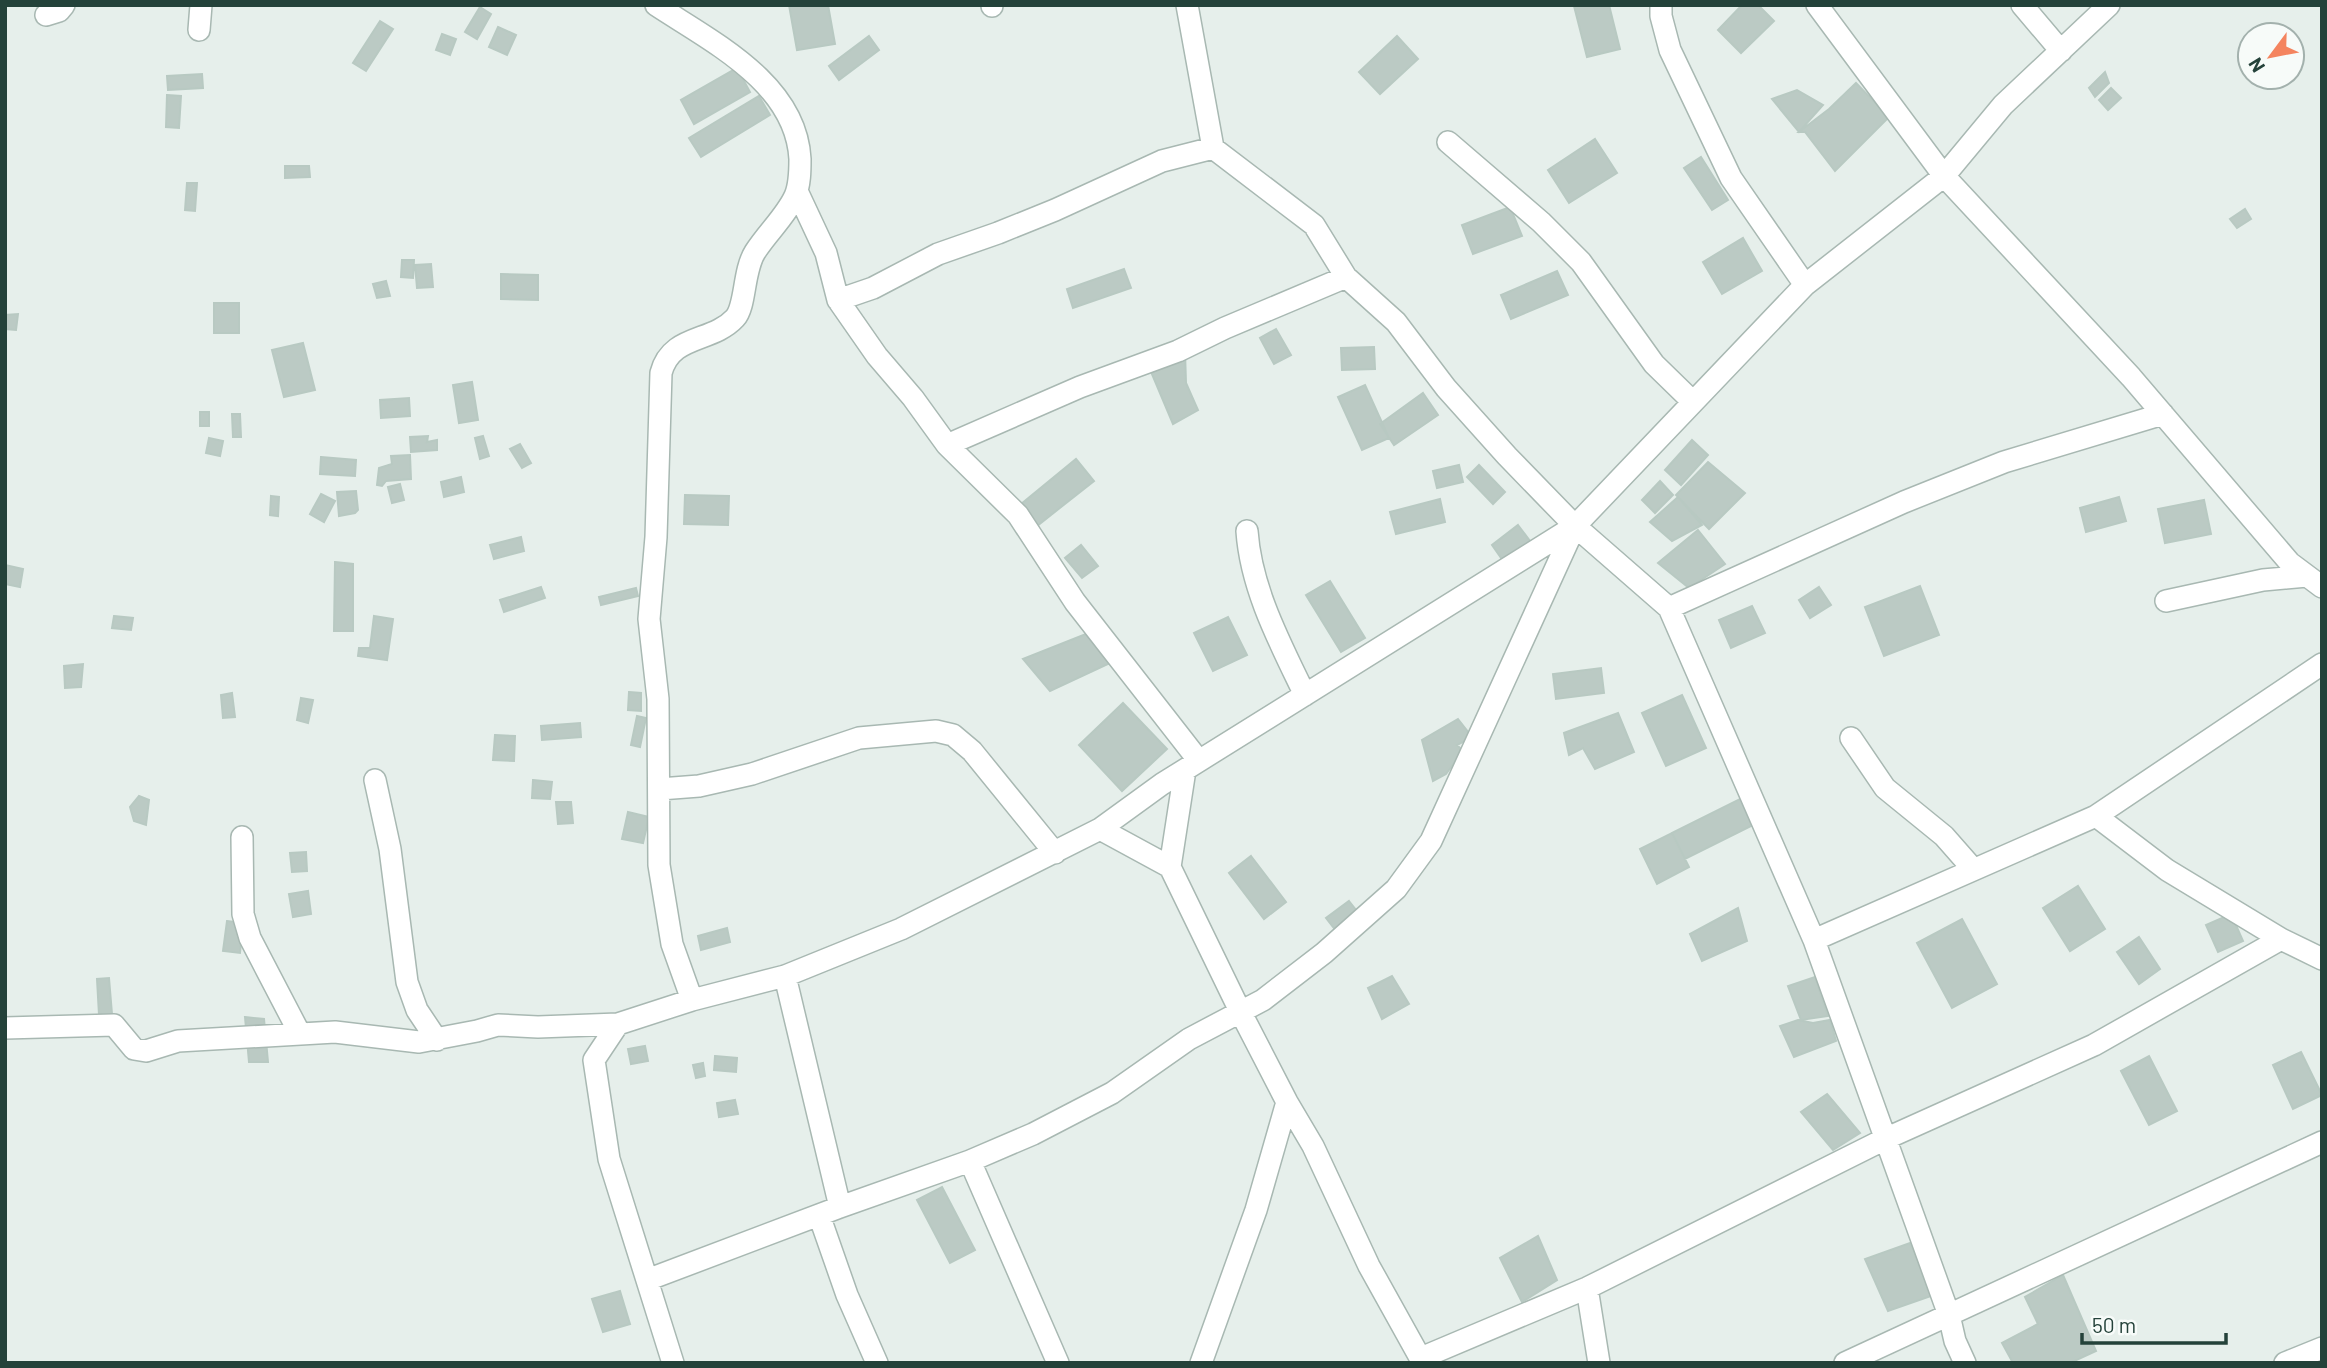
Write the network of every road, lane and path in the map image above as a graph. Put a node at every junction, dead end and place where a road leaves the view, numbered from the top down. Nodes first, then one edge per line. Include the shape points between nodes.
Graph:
1 (201, 5) edge
2 (656, 5) edge
3 (1187, 5) edge
4 (1661, 5) edge
5 (1817, 5) edge
6 (2022, 5) edge
7 (2109, 5) edge
8 (199, 30) dead end
9 (2061, 51) junction
10 (1448, 142) dead end
11 (1213, 148) junction
12 (1944, 176) junction
13 (797, 191) junction
14 (1346, 277) junction
15 (1805, 285) junction
16 (838, 300) junction
17 (1693, 402) junction
18 (2163, 414) junction
19 (947, 444) junction
20 (1574, 526) junction
21 (1247, 531) dead end
22 (2314, 582) edge
23 (2166, 601) dead end
24 (1669, 608) junction
25 (2322, 664) edge
26 (1305, 695) junction
27 (1851, 738) dead end
28 (1192, 766) junction
29 (375, 780) dead end
30 (660, 789) junction
31 (2096, 816) junction
32 (1100, 829) junction
33 (242, 837) dead end
34 (1055, 853) junction
35 (1170, 867) junction
36 (1973, 869) junction
37 (2281, 939) junction
38 (1814, 940) junction
39 (2322, 959) edge
40 (785, 976) junction
41 (692, 1000) junction
42 (1240, 1011) junction
43 (618, 1024) junction
44 (576, 1025) junction
45 (5, 1028) edge
46 (300, 1034) junction
47 (437, 1040) junction
48 (594, 1060) junction
49 (1287, 1102) junction
50 (1885, 1139) junction
51 (2322, 1142) edge
52 (970, 1161) junction
53 (840, 1207) junction
54 (819, 1214) junction
55 (647, 1280) junction
56 (1587, 1288) junction
57 (1949, 1315) junction
58 (2322, 1348) edge
59 (1422, 1360) edge
60 (673, 1363) edge
61 (877, 1363) edge
62 (1058, 1363) edge
63 (1201, 1363) edge
64 (1599, 1363) edge
65 (1845, 1363) edge
66 (1965, 1363) edge
67 (2285, 1363) edge

1 - 8 street
2 - 13 street via 739,60 778,101 797,141
3 - 11 street
4 - 15 street via 1670,50 1731,178
5 - 12 street
6 - 9 street
7 - 9 street
9 - 12 street via 2003,106
10 - 17 street via 1581,262 1654,363
11 - 14 street via 1314,225
11 - 16 street via 1162,161
12 - 15 street
12 - 18 street
13 - 16 street via 826,253
13 - 30 street via 749,262 738,314 725,326 672,351 662,373 649,619 658,699
14 - 19 street
14 - 20 street via 1396,322 1454,397
15 - 17 street
16 - 19 street
17 - 20 street
18 - 22 street via 2290,563
18 - 24 street via 2004,462
19 - 28 street via 1018,514
20 - 24 street
20 - 26 street
20 - 42 street via 1431,841 1396,889 1293,977
21 - 26 street via 1248,557 1275,634
22 - 23 street via 2263,580
24 - 38 street
25 - 31 street
26 - 28 street
27 - 36 street via 1885,788 1944,836
28 - 32 street
28 - 35 street
29 - 47 street via 390,849 407,982 417,1010
30 - 34 street via 752,774 859,738 936,731 953,735 972,751
30 - 41 street via 659,865 672,944
31 - 36 street
31 - 37 street via 2167,870
32 - 34 street
32 - 35 street
33 - 46 street via 243,914 250,938
34 - 40 street via 901,929
35 - 42 street
36 - 38 street
37 - 39 street
37 - 50 street via 2094,1045
38 - 50 street
40 - 41 street
40 - 53 street
41 - 43 street
42 - 49 street
42 - 52 street via 1189,1039 1112,1094
43 - 44 street
43 - 48 street
44 - 47 street via 498,1025
44 - 48 street
45 - 46 street via 114,1025 134,1049 146,1051 178,1041
46 - 47 street via 335,1032
48 - 55 street via 608,1158
49 - 59 street via 1313,1146 1368,1266
49 - 63 street via 1256,1210
50 - 56 street
50 - 57 street
51 - 57 street
52 - 53 street
52 - 62 street
53 - 54 street
54 - 55 street
54 - 61 street
55 - 60 street
56 - 59 street
56 - 64 street
57 - 65 street
57 - 66 street
58 - 67 street

